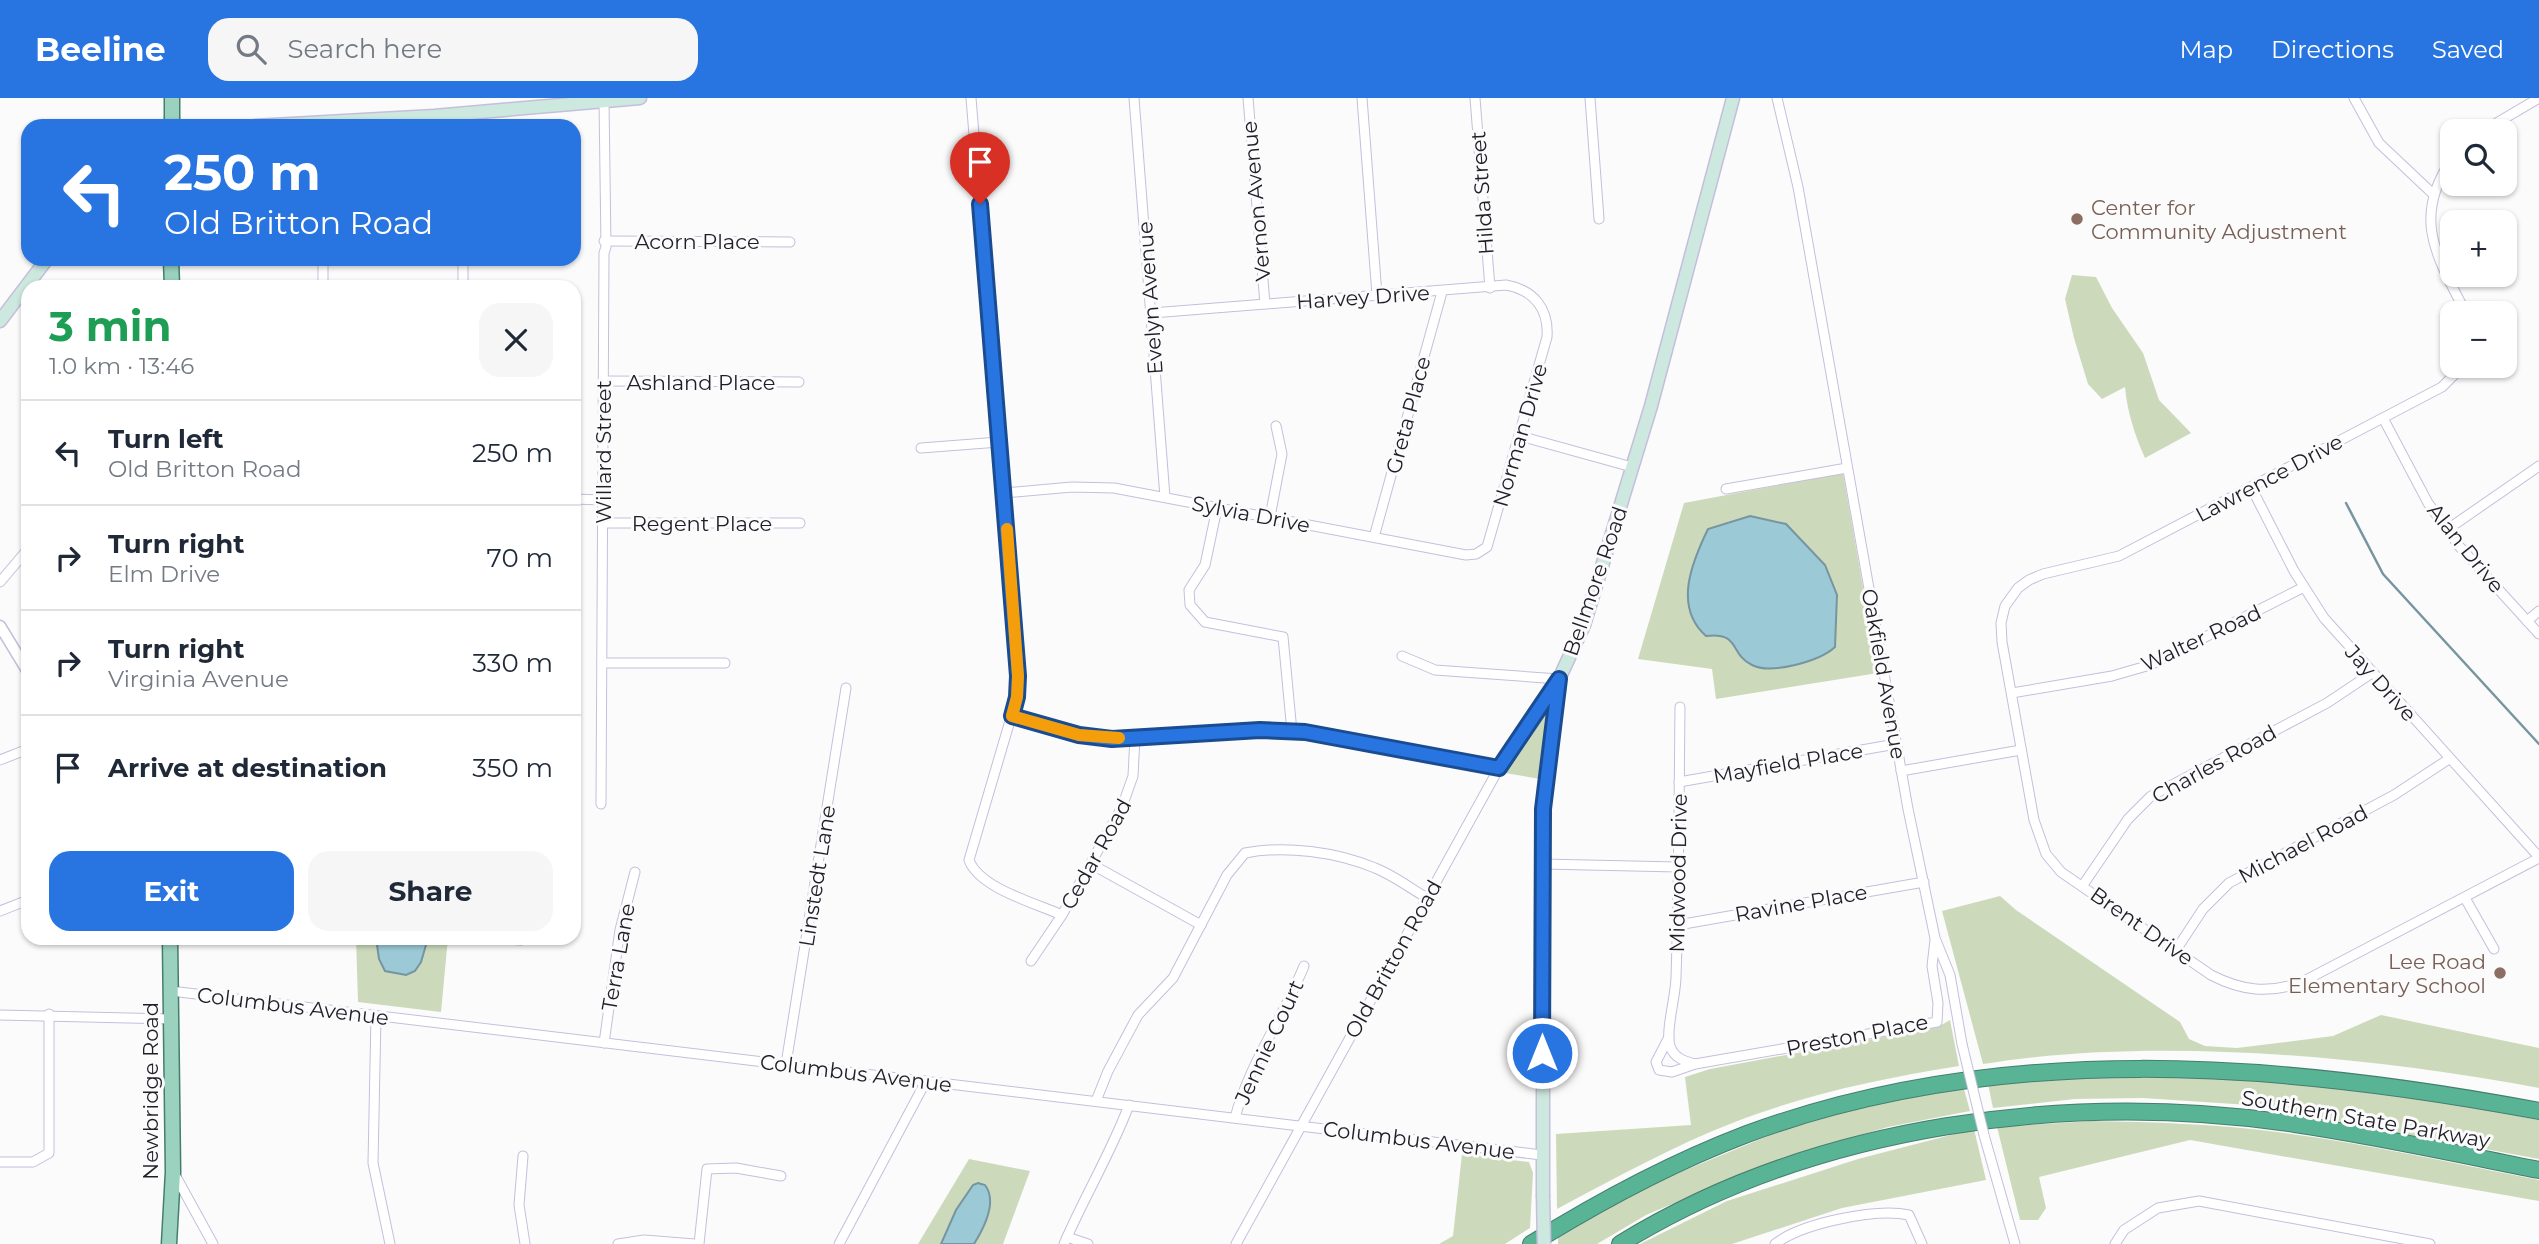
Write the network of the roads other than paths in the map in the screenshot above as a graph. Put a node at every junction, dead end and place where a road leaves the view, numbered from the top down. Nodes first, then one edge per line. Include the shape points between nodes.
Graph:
1 (172, 98) edge
2 (640, 98) edge
3 (971, 98) edge
4 (1135, 98) edge
5 (1248, 98) edge
6 (1362, 98) edge
7 (1475, 98) edge
8 (1590, 98) edge
9 (1733, 98) edge
10 (1777, 98) edge
11 (2354, 98) edge
12 (2539, 98) edge
13 (622, 99) edge
14 (604, 101) junction
15 (172, 119) edge
16 (464, 119) edge
17 (2503, 119) edge
18 (2440, 179) edge
19 (2432, 193) junction
20 (1599, 219) dead end
21 (604, 241) junction
22 (790, 242) dead end
23 (42, 266) edge
24 (31, 280) edge
25 (1490, 288) junction
26 (1442, 292) junction
27 (21, 293) edge
28 (1377, 295) junction
29 (2460, 301) edge
30 (1265, 303) junction
31 (1152, 313) junction
32 (0, 321) edge
33 (1548, 330) joint
34 (2451, 378) edge
35 (603, 381) junction
36 (799, 382) dead end
37 (2383, 418) junction
38 (1276, 426) dead end
39 (1520, 436) junction
40 (999, 442) junction
41 (921, 448) dead end
42 (2539, 466) edge
43 (1632, 467) junction
44 (1847, 468) junction
45 (2251, 487) junction
46 (1727, 489) dead end
47 (1003, 493) junction
48 (1165, 497) junction
49 (581, 499) edge
50 (603, 500) junction
51 (1217, 508) junction
52 (1270, 517) junction
53 (604, 523) junction
54 (800, 523) dead end
55 (2448, 529) junction
56 (1374, 537) junction
57 (1491, 539) joint
58 (21, 557) edge
59 (2064, 570) joint
60 (0, 582) edge
61 (2304, 587) junction
62 (2539, 611) edge
63 (2527, 621) junction
64 (0, 626) edge
65 (2539, 634) edge
66 (1402, 656) dead end
67 (21, 661) edge
68 (602, 663) junction
69 (725, 663) dead end
70 (2372, 673) junction
71 (1559, 679) junction
72 (846, 688) dead end
73 (2012, 693) junction
74 (1679, 708) dead end
75 (1012, 716) junction
76 (1292, 732) junction
77 (1135, 737) junction
78 (1896, 744) junction
79 (2021, 750) junction
80 (21, 752) edge
81 (2449, 759) junction
82 (0, 760) edge
83 (1499, 768) junction
84 (1901, 771) junction
85 (1679, 782) junction
86 (601, 804) dead end
87 (2539, 858) edge
88 (1091, 864) junction
89 (1542, 864) junction
90 (1678, 867) junction
91 (635, 872) dead end
92 (1924, 882) junction
93 (2083, 885) junction
94 (1427, 898) junction
95 (2465, 898) junction
96 (21, 903) edge
97 (0, 911) edge
98 (1062, 915) junction
99 (1201, 925) junction
100 (1678, 925) junction
101 (1935, 938) junction
102 (170, 945) edge
103 (2494, 949) dead end
104 (2176, 950) junction
105 (1031, 961) dead end
106 (1304, 966) dead end
107 (171, 991) junction
108 (49, 1014) junction
109 (0, 1015) edge
110 (376, 1016) junction
111 (171, 1019) junction
112 (1669, 1037) junction
113 (604, 1043) junction
114 (1695, 1064) junction
115 (786, 1065) junction
116 (926, 1081) junction
117 (1096, 1101) junction
118 (1129, 1105) junction
119 (2539, 1111) edge
120 (1235, 1118) junction
121 (1302, 1126) junction
122 (1542, 1155) junction
123 (523, 1156) dead end
124 (0, 1162) edge
125 (2539, 1170) edge
126 (173, 1172) junction
127 (781, 1176) dead end
128 (1066, 1240) edge
129 (169, 1244) edge
130 (213, 1244) edge
131 (390, 1244) edge
132 (525, 1244) edge
133 (618, 1244) edge
134 (697, 1244) edge
135 (838, 1244) edge
136 (1088, 1244) edge
137 (1236, 1244) edge
138 (1531, 1244) edge
139 (1544, 1244) edge
140 (1620, 1244) edge
141 (1776, 1244) edge
142 (1922, 1244) edge
143 (2015, 1244) edge
144 (2115, 1244) edge
145 (2430, 1244) edge

1 - 15 main road
2 - 13 main road
3 - 40 street
4 - 31 street, Evelyn Avenue
5 - 30 street, Vernon Avenue
6 - 28 street
7 - 25 street, Hilda Street
8 - 20 street
9 - 43 main road, Bellmore Road
10 - 44 street, Oakfield Avenue via 1798,187
11 - 19 street via 2379,144
12 - 17 street
13 - 14 main road
14 - 16 main road
14 - 21 street, Willard Street
18 - 19 street
19 - 29 street via 2432,240
21 - 22 street, Acorn Place
21 - 35 street, Willard Street
23 - 24 main road
25 - 26 street, Harvey Drive
25 - 33 street, Harvey Drive via 1520,288 1535,298
26 - 28 street, Harvey Drive
26 - 56 street, Greta Place
27 - 32 main road
28 - 30 street, Harvey Drive
30 - 31 street, Harvey Drive
31 - 48 street, Evelyn Avenue
33 - 39 street, Norman Drive
34 - 37 street, Lawrence Drive
35 - 36 street, Ashland Place
35 - 50 street, Willard Street
37 - 45 street, Lawrence Drive
37 - 55 street, Alan Drive via 2428,503
38 - 52 street via 1282,454
39 - 43 street
39 - 57 street, Norman Drive
40 - 41 street
40 - 47 street
42 - 55 street
43 - 71 main road, Bellmore Road via 1584,625
44 - 46 street
44 - 78 street, Oakfield Avenue
45 - 59 street, Lawrence Drive via 2119,556
45 - 61 street, Jay Drive
47 - 48 street, Sylvia Drive via 1096,487
47 - 75 street via 1018,676
48 - 51 street, Sylvia Drive
49 - 50 street
50 - 53 street, Willard Street
51 - 52 street, Sylvia Drive
51 - 76 street via 1205,565 1189,590 1190,606 1217,626 1283,637
52 - 56 street, Sylvia Drive
53 - 54 street, Regent Place
53 - 68 street, Willard Street
55 - 63 street, Alan Drive
56 - 57 street, Sylvia Drive via 1466,555 1481,552
58 - 60 street
59 - 73 street, Brent Drive via 2029,580 2005,606 2001,632
61 - 70 street, Jay Drive via 2324,618
61 - 73 street, Walter Road via 2150,665
62 - 63 street
63 - 65 street, Alan Drive
64 - 67 street
66 - 71 street via 1435,670
68 - 69 street
68 - 86 street, Willard Street
70 - 81 street, Jay Drive
70 - 93 street, Charles Road via 2327,703 2151,796 2128,819
71 - 83 street, Old Britton Road
71 - 89 main road, Bellmore Road via 1545,785
72 - 115 street, Linstedt Lane
73 - 79 street, Brent Drive
74 - 85 street, Midwood Drive
75 - 77 street via 1079,735
75 - 98 street via 969,860 984,880
76 - 77 street
76 - 83 street
77 - 88 street, Cedar Road via 1131,789
78 - 84 street, Oakfield Avenue
78 - 85 street, Mayfield Place
79 - 84 street
79 - 93 street, Brent Drive via 2040,843 2061,872
80 - 82 street
81 - 87 street, Jay Drive
81 - 104 street, Michael Road via 2394,795 2229,883 2203,909
83 - 94 street, Old Britton Road
84 - 92 street, Oakfield Avenue
85 - 90 street, Midwood Drive
87 - 95 street, Brent Drive
88 - 98 street, Cedar Road
88 - 99 street
89 - 90 street
89 - 122 main road, Bellmore Road
90 - 100 street, Midwood Drive
91 - 113 street, Terra Lane via 620,930
92 - 100 street, Ravine Place
92 - 101 street, Oakfield Avenue
93 - 104 street, Brent Drive
94 - 99 street via 1355,861 1260,850 1245,853 1236,862
94 - 121 street, Old Britton Road
95 - 103 street
95 - 104 street, Brent Drive via 2302,982 2277,990 2232,985
96 - 97 street
98 - 105 street, Cedar Road
99 - 117 street via 1173,978 1138,1015
100 - 112 street, Midwood Drive via 1676,999
101 - 114 street, Preston Place via 1932,966 1937,1022
101 - 143 street, Oakfield Avenue, bridge via 1950,975 1962,1044
102 - 107 main road, Newbridge Road
106 - 120 street, Jennie Court via 1248,1077
107 - 110 street, Columbus Avenue
107 - 111 main road, Newbridge Road
108 - 109 street
108 - 111 street
108 - 124 street via 48,1153 33,1162
110 - 113 street, Columbus Avenue
110 - 131 street via 373,1163
111 - 126 main road, Newbridge Road
112 - 114 street via 1677,1057
112 - 114 street, Midwood Drive via 1656,1056 1659,1070 1672,1072
113 - 115 street, Columbus Avenue
115 - 116 street, Columbus Avenue
116 - 117 street, Columbus Avenue
116 - 135 street
117 - 118 street, Columbus Avenue
118 - 120 street, Columbus Avenue
118 - 128 street via 1112,1150
119 - 138 highway, Southern State Parkway via 2399,1086 2292,1074 2140,1068 2018,1074 1869,1098 1747,1134 1648,1177
120 - 121 street, Columbus Avenue
121 - 122 street, Columbus Avenue
121 - 137 street, Old Britton Road
122 - 139 main road, Bellmore Road, bridge
123 - 132 street via 519,1205
125 - 140 highway, Southern State Parkway via 2243,1118 2136,1112 2024,1117 1918,1133 1811,1159 1701,1202
126 - 129 main road, Newbridge Road
126 - 130 street
127 - 134 street via 736,1168 707,1169
128 - 136 street
133 - 134 street via 644,1240
141 - 142 street via 1833,1220 1889,1210 1909,1215
144 - 145 street via 2124,1230 2158,1208 2199,1201

